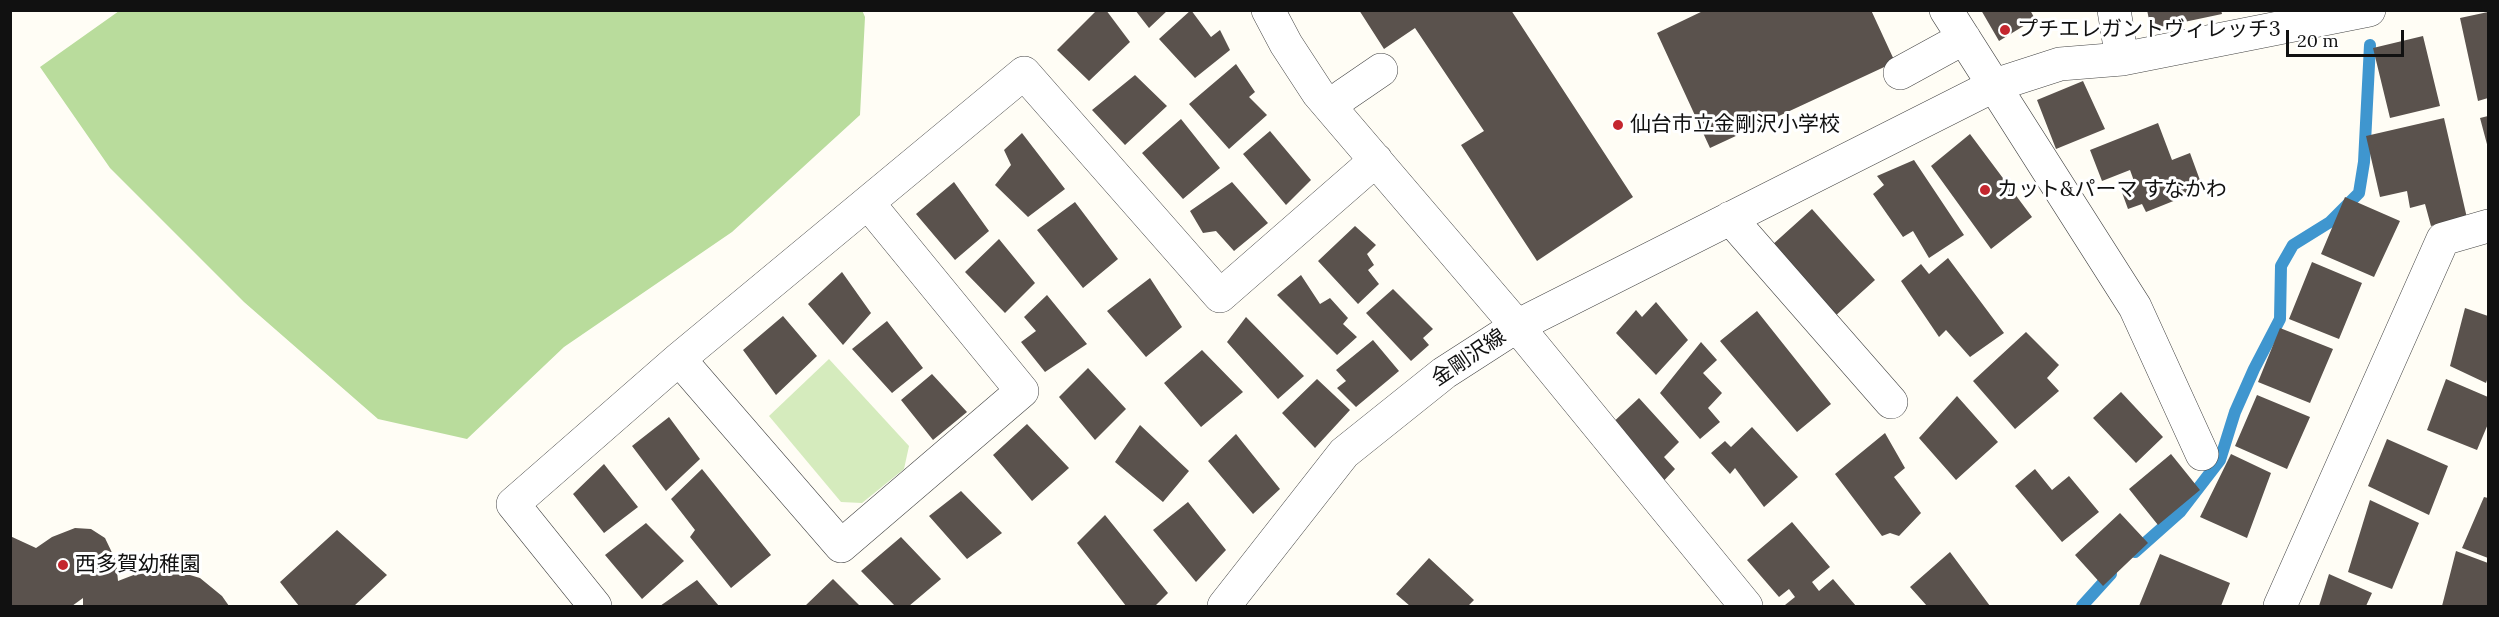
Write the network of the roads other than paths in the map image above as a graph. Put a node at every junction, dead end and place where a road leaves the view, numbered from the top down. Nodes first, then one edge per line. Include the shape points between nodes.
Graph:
1 (1268, 10) edge
2 (1946, 10) edge
3 (2114, 10) edge
4 (2369, 10) edge
5 (1964, 39) junction
6 (2122, 59) junction
7 (1381, 70) dead end
8 (1900, 73) dead end
9 (1995, 86) junction
10 (1331, 108) junction
11 (1376, 159) junction
12 (868, 203) junction
13 (1730, 218) junction
14 (2488, 226) edge
15 (1516, 326) junction
16 (679, 359) junction
17 (1891, 402) dead end
18 (2202, 454) dead end
19 (595, 606) edge
20 (1224, 606) edge
21 (1746, 606) edge
22 (2280, 606) edge

1 - 10 street, 金剛沢線 via 1292,54
2 - 5 street
3 - 6 street
4 - 6 street
5 - 8 street
5 - 9 street
6 - 9 street via 2060,64
7 - 10 street
9 - 13 street
9 - 18 street via 2135,307
10 - 11 street, 金剛沢線
11 - 12 street via 1220,296 1024,74
11 - 15 street, 金剛沢線
12 - 16 street
12 - 16 street via 1022,391 841,546
13 - 15 street
13 - 17 street
14 - 22 street via 2443,239
15 - 20 street, 金剛沢線 via 1444,373 1344,453
15 - 21 street
16 - 19 street via 513,504

